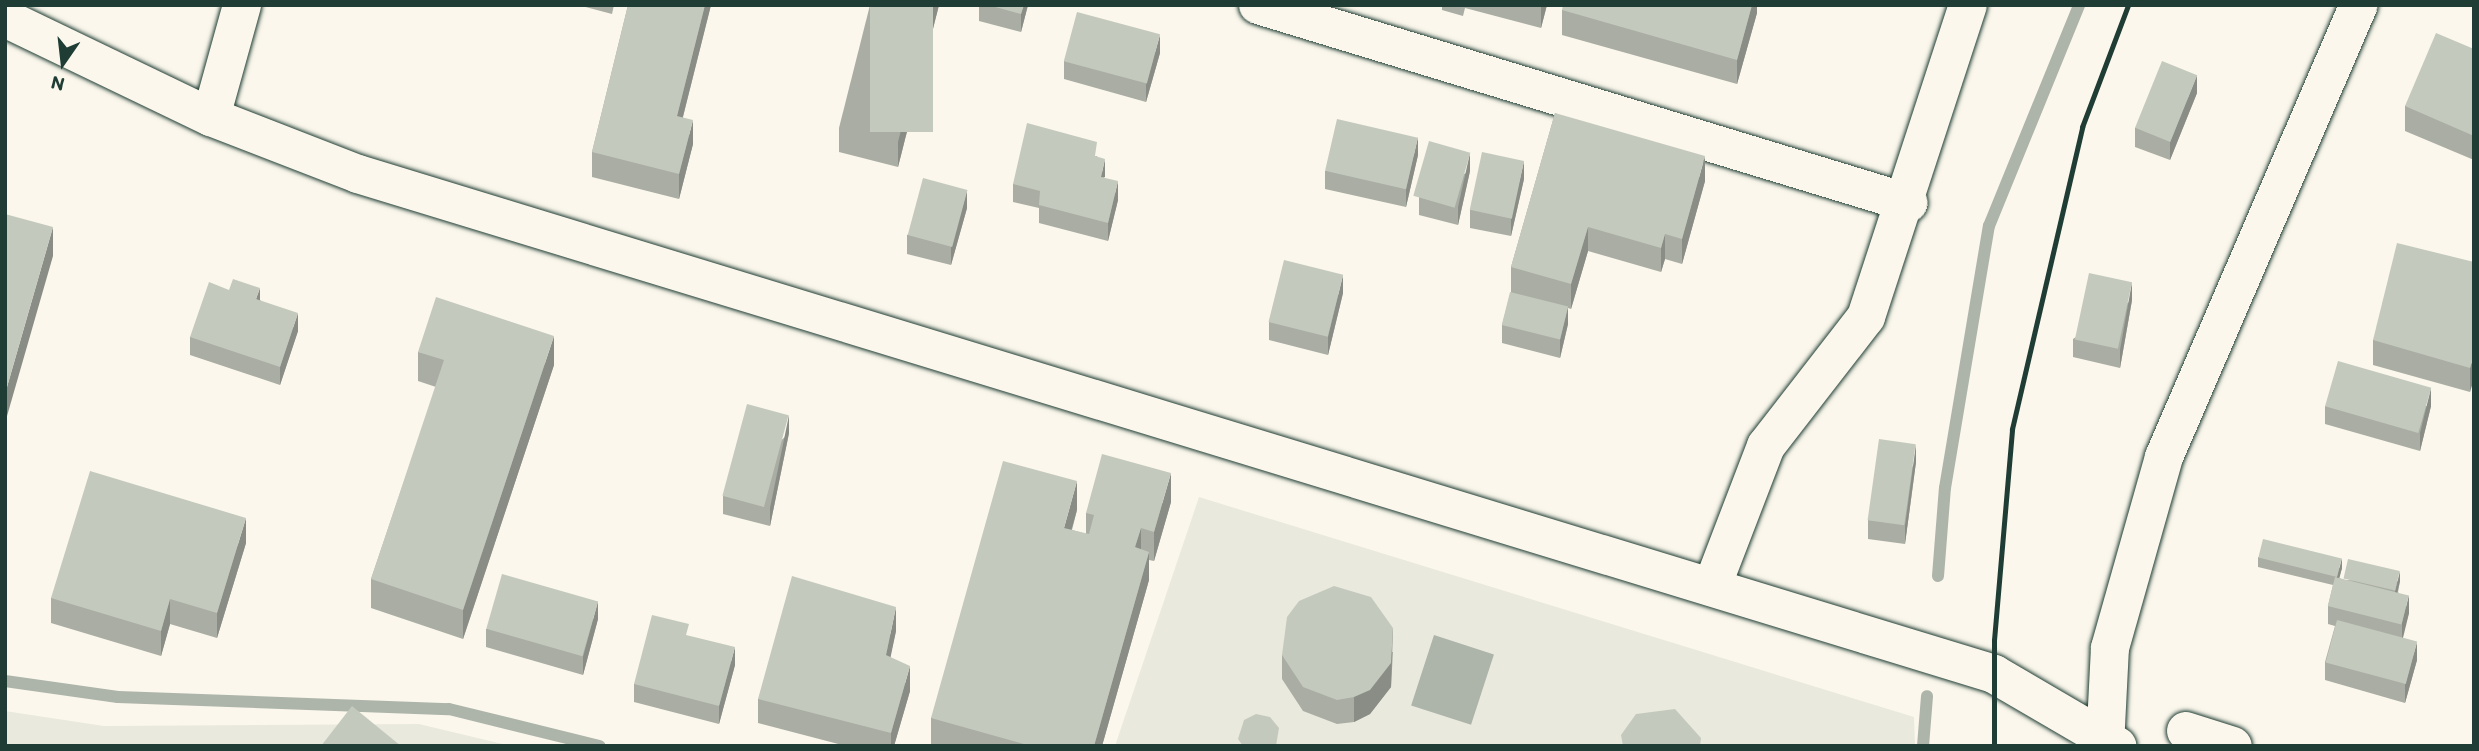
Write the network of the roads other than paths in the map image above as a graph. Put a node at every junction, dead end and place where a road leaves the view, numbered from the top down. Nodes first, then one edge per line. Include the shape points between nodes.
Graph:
1 (242, 5) edge
2 (1258, 5) edge
3 (1968, 5) edge
4 (2359, 5) edge
5 (5, 18) edge
6 (211, 117) junction
7 (1909, 203) junction
8 (1713, 584) junction
9 (2186, 731) dead end
10 (2109, 742) edge
11 (2233, 746) edge

1 - 6 street
2 - 7 street
3 - 7 street
4 - 10 street via 2164,457 2110,648
5 - 6 street
6 - 8 street via 358,174
7 - 8 street via 1866,317 1766,446
8 - 10 street via 1994,674
9 - 11 street

